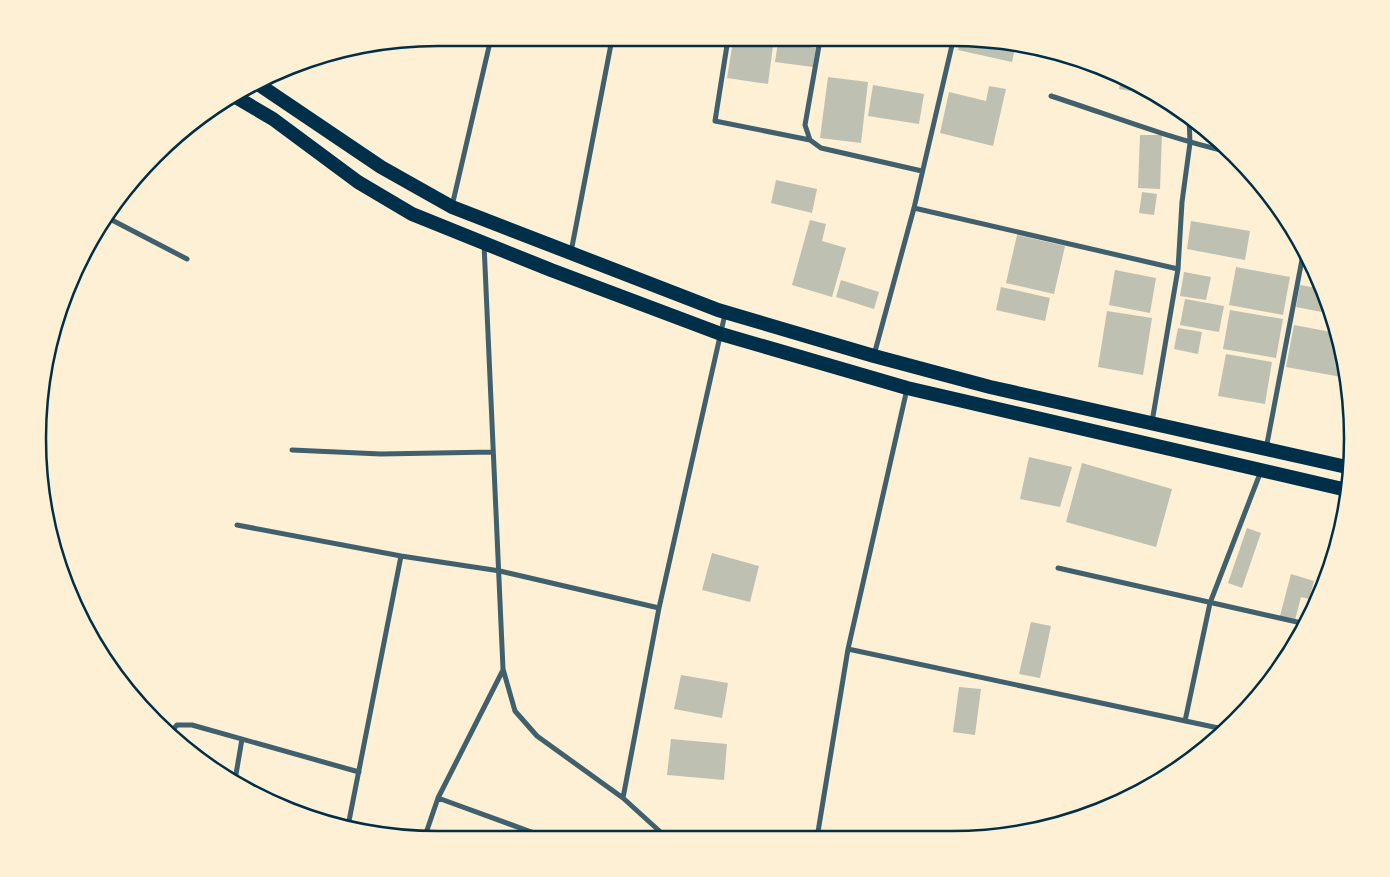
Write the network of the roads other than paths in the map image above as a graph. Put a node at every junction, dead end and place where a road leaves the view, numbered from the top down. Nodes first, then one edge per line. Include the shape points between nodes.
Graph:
1 (489, 46) edge
2 (610, 46) edge
3 (727, 46) edge
4 (819, 46) edge
5 (952, 46) edge
6 (264, 88) edge
7 (1050, 96) dead end
8 (241, 100) edge
9 (1189, 127) edge
10 (810, 140) junction
11 (1190, 143) junction
12 (1215, 149) edge
13 (922, 171) junction
14 (452, 206) junction
15 (914, 208) junction
16 (112, 220) edge
17 (484, 244) junction
18 (571, 253) junction
19 (187, 259) dead end
20 (1302, 262) edge
21 (1178, 269) junction
22 (726, 312) junction
23 (721, 334) junction
24 (874, 356) junction
25 (907, 388) junction
26 (1152, 422) junction
27 (1266, 449) junction
28 (292, 450) dead end
29 (493, 452) junction
30 (1343, 466) edge
31 (1261, 471) junction
32 (1340, 488) edge
33 (236, 525) dead end
34 (401, 556) junction
35 (1058, 568) dead end
36 (500, 571) junction
37 (1210, 603) junction
38 (659, 608) junction
39 (1298, 622) edge
40 (848, 649) junction
41 (503, 669) junction
42 (1185, 721) junction
43 (1216, 727) edge
44 (174, 728) edge
45 (242, 739) junction
46 (359, 772) junction
47 (236, 774) edge
48 (438, 798) junction
49 (622, 798) junction
50 (349, 820) edge
51 (427, 831) edge
52 (529, 831) edge
53 (658, 831) edge
54 (818, 831) edge

1 - 14 street
2 - 18 street
3 - 10 street via 714,121
4 - 10 street via 805,125
5 - 13 street
6 - 14 highway via 380,167
7 - 11 street
8 - 17 highway via 273,119 358,182 412,214
9 - 11 street
10 - 13 street via 821,148
11 - 12 street
11 - 21 street
13 - 15 street
14 - 18 highway
15 - 21 street
15 - 24 street
16 - 19 street
17 - 23 highway
17 - 29 street
18 - 22 highway
20 - 27 street
21 - 26 street
22 - 23 street
22 - 24 highway
23 - 25 highway
23 - 38 street
24 - 26 highway via 990,387
25 - 31 highway
25 - 40 street
26 - 27 highway
27 - 30 highway
28 - 29 street via 388,454
29 - 36 street
31 - 32 highway
31 - 37 street
33 - 34 street
34 - 36 street
34 - 46 street
35 - 37 street
36 - 38 street
36 - 41 street
37 - 39 street
37 - 42 street
38 - 49 street
40 - 42 street
40 - 54 street
41 - 48 street
41 - 49 street via 515,711 537,736
42 - 43 street
44 - 45 street via 177,725 192,725
45 - 46 street
45 - 47 street
46 - 50 street
48 - 51 street
48 - 52 street
49 - 53 street

